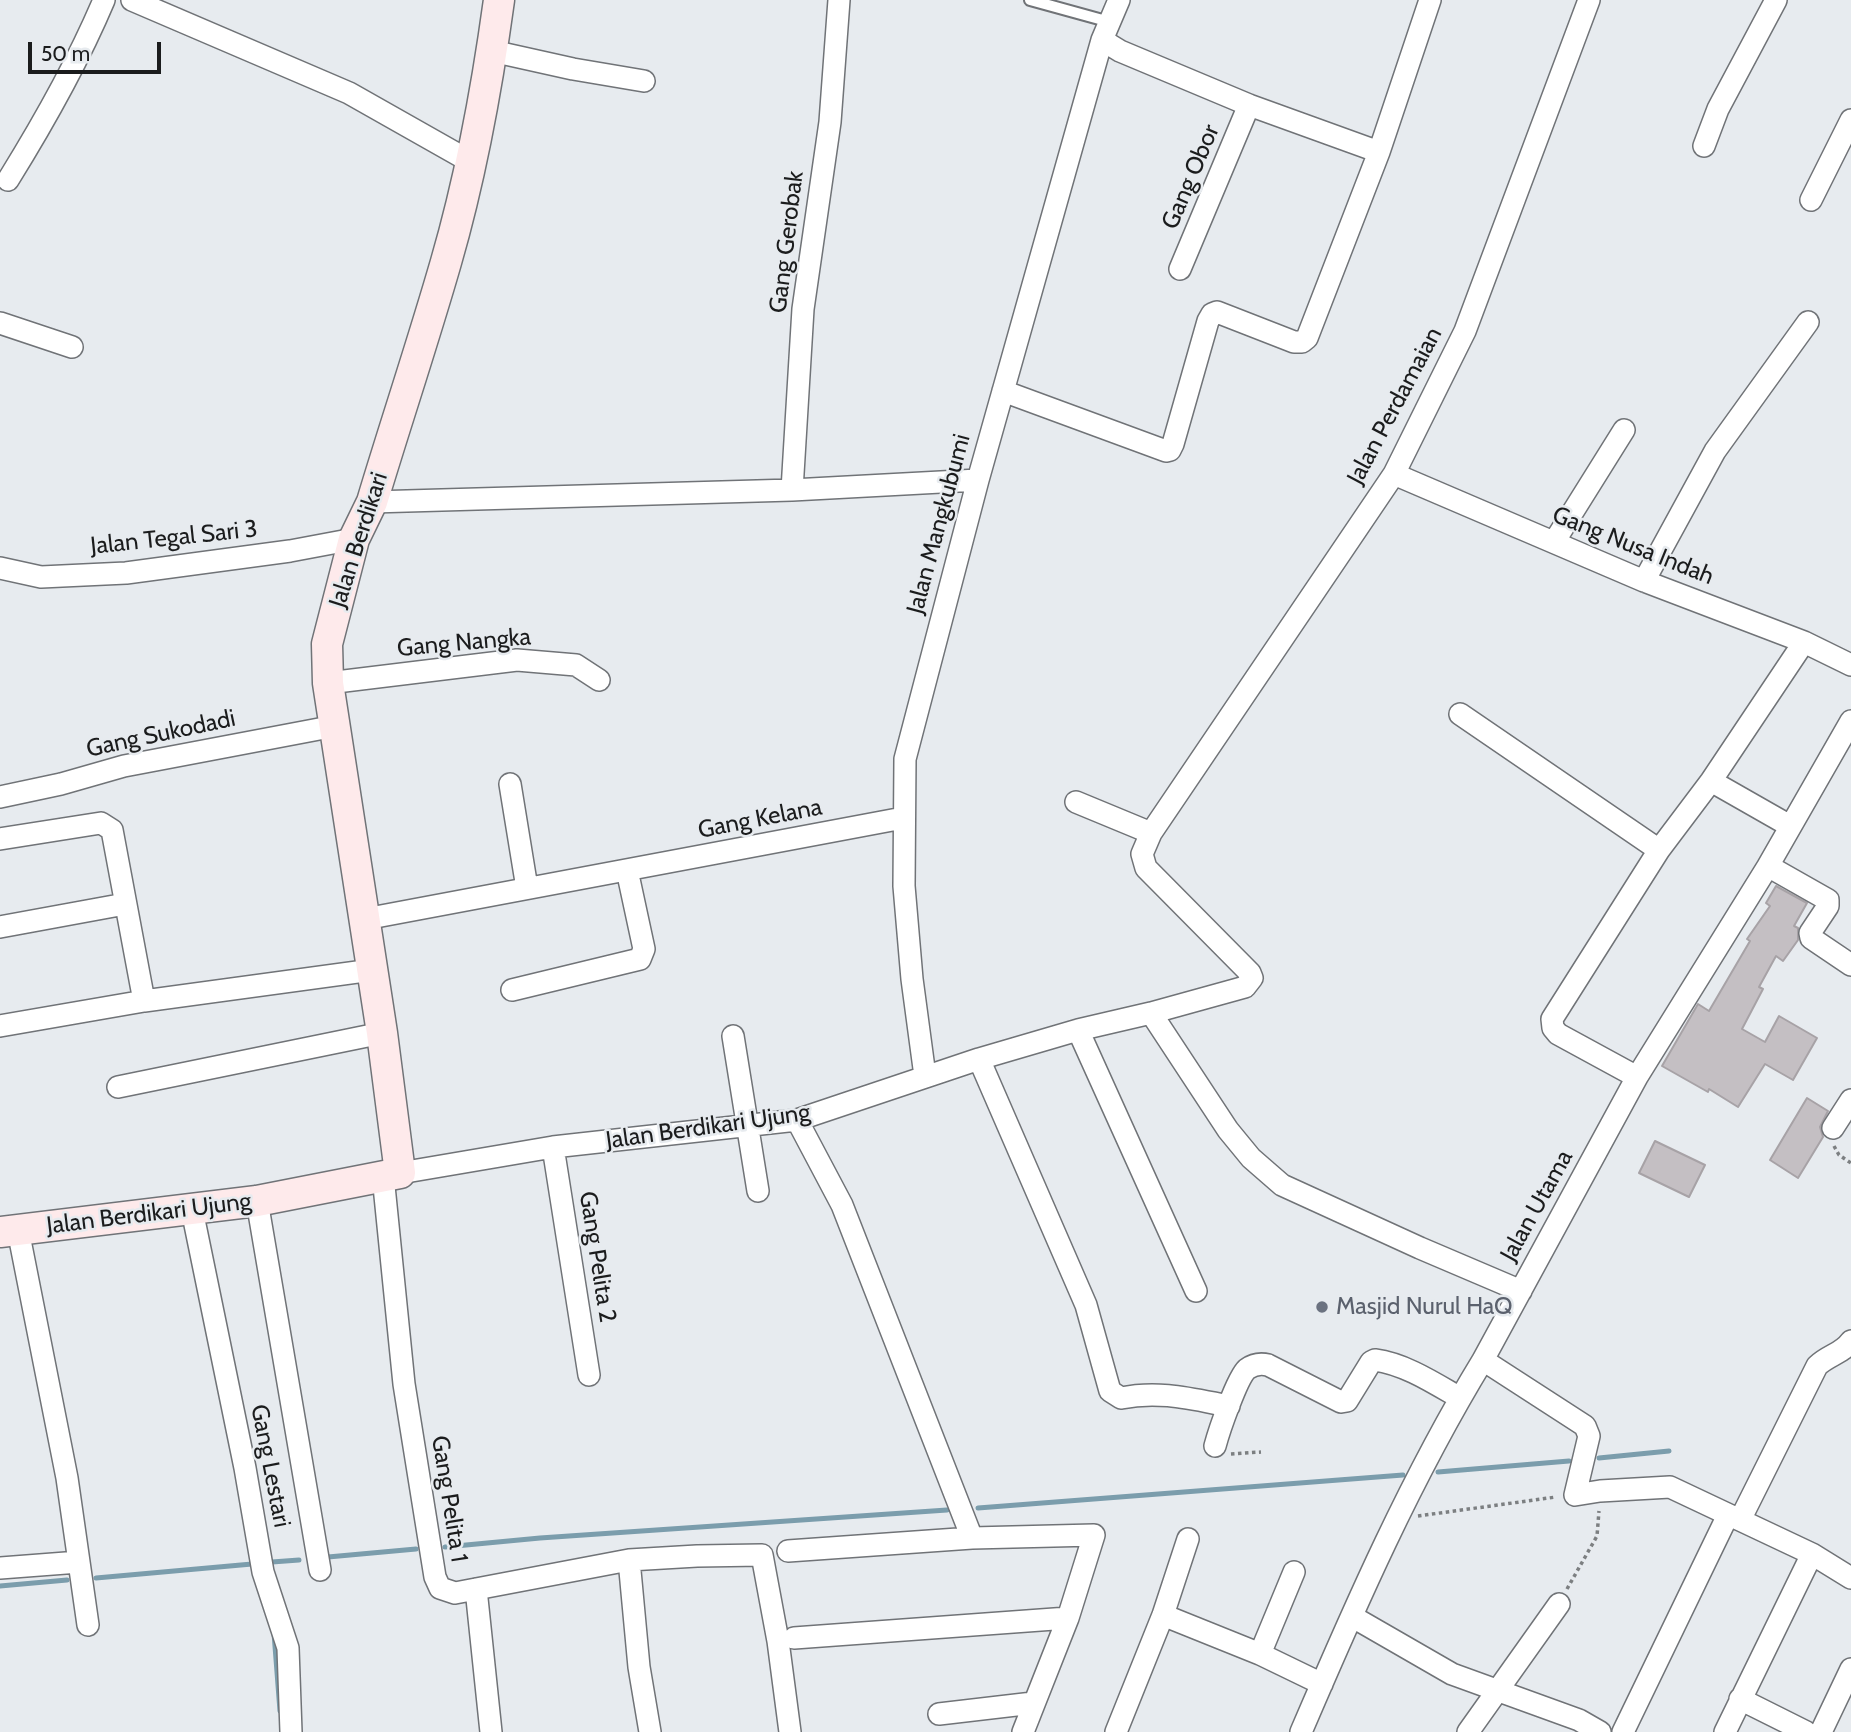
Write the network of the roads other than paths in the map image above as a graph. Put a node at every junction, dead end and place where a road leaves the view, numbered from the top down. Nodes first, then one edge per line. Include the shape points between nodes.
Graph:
1 (104, 0) edge
2 (132, 0) edge
3 (499, 0) edge
4 (839, 0) edge
5 (1030, 0) edge
6 (1119, 0) edge
7 (1430, 0) edge
8 (1589, 0) edge
9 (1776, 0) edge
10 (1106, 31) junction
11 (492, 51) junction
12 (644, 81) dead end
13 (1250, 105) junction
14 (1851, 120) edge
15 (1704, 146) dead end
16 (1379, 152) junction
17 (471, 162) junction
18 (8, 180) dead end
19 (1811, 200) dead end
20 (1180, 270) dead end
21 (1808, 322) dead end
22 (0, 323) edge
23 (72, 347) dead end
24 (1003, 391) junction
25 (1625, 430) dead end
26 (1394, 474) junction
27 (978, 480) junction
28 (792, 490) junction
29 (372, 502) junction
30 (354, 539) junction
31 (1554, 542) junction
32 (0, 568) edge
33 (1644, 581) junction
34 (1804, 642) junction
35 (1851, 665) edge
36 (600, 680) dead end
37 (328, 683) junction
38 (1460, 714) dead end
39 (1851, 721) edge
40 (335, 726) junction
41 (1711, 781) junction
42 (510, 784) dead end
43 (0, 797) edge
44 (1076, 802) dead end
45 (903, 818) junction
46 (1790, 826) junction
47 (1151, 833) junction
48 (0, 839) edge
49 (1659, 850) junction
50 (1768, 866) junction
51 (627, 870) junction
52 (527, 888) junction
53 (125, 904) junction
54 (365, 919) junction
55 (0, 928) edge
56 (1851, 965) edge
57 (372, 970) junction
58 (512, 990) dead end
59 (144, 1001) junction
60 (1151, 1013) junction
61 (0, 1026) edge
62 (1078, 1030) junction
63 (382, 1033) junction
64 (733, 1036) dead end
65 (979, 1059) junction
66 (925, 1076) junction
67 (1637, 1077) junction
68 (118, 1087) dead end
69 (1851, 1100) edge
70 (797, 1120) junction
71 (746, 1126) junction
72 (1833, 1128) dead end
73 (553, 1147) junction
74 (392, 1175) junction
75 (758, 1191) dead end
76 (257, 1201) junction
77 (192, 1210) junction
78 (9, 1231) edge
79 (1196, 1291) dead end
80 (1521, 1291) junction
81 (1851, 1341) edge
82 (1483, 1360) junction
83 (589, 1375) dead end
84 (1460, 1398) junction
85 (1229, 1406) junction
86 (1214, 1446) road end
87 (1734, 1518) junction
88 (972, 1538) junction
89 (1188, 1539) dead end
90 (788, 1551) dead end
91 (1812, 1554) junction
92 (629, 1560) junction
93 (79, 1562) junction
94 (0, 1568) edge
95 (320, 1570) dead end
96 (1294, 1572) dead end
97 (1851, 1578) edge
98 (476, 1589) junction
99 (1559, 1604) road end
100 (1163, 1615) junction
101 (1353, 1617) junction
102 (1068, 1618) junction
103 (88, 1625) dead end
104 (794, 1638) dead end
105 (1261, 1654) junction
106 (1851, 1669) edge
107 (1322, 1684) junction
108 (1497, 1692) junction
109 (1740, 1699) junction
110 (1033, 1703) junction
111 (939, 1713) dead end
112 (291, 1732) edge
113 (491, 1732) edge
114 (650, 1732) edge
115 (790, 1732) edge
116 (1023, 1732) edge
117 (1116, 1732) edge
118 (1301, 1732) edge
119 (1468, 1732) edge
120 (1600, 1732) edge
121 (1623, 1732) edge
122 (1725, 1732) edge
123 (1806, 1732) edge
124 (1821, 1732) edge

1 - 18 street via 76,63
2 - 17 street via 349,93
3 - 11 street, Jalan Berdikari
4 - 28 street, Gang Gerobak via 830,122 803,309
5 - 10 lane
6 - 10 street, Jalan Mangkubumi
7 - 16 street
8 - 26 street, Jalan Perdamaian via 1465,331
9 - 15 street via 1718,109
10 - 13 street via 1120,51
10 - 24 street, Jalan Mangkubumi
11 - 12 street
11 - 17 street, Jalan Berdikari
13 - 16 street
13 - 20 street, Gang Obor
14 - 19 street
16 - 24 street via 1307,338 1294,342 1217,312 1212,314 1170,450
17 - 29 street, Jalan Berdikari
21 - 33 street via 1715,451
22 - 23 street
24 - 27 street, Jalan Mangkubumi
25 - 31 street
26 - 31 street, Gang Nusa Indah
26 - 47 street, Jalan Perdamaian
27 - 28 street
27 - 45 street, Jalan Mangkubumi via 905,759
28 - 29 street
29 - 30 street, Jalan Berdikari
30 - 32 street, Jalan Tegal Sari 3 via 126,573 41,577
30 - 37 street, Jalan Berdikari via 327,644
31 - 33 street, Gang Nusa Indah
33 - 34 street, Gang Nusa Indah
34 - 35 street, Gang Nusa Indah
34 - 41 street
36 - 37 street, Gang Nangka via 576,665 517,660
37 - 40 street, Jalan Berdikari
38 - 49 street
39 - 46 street, Jalan Utama
40 - 43 street, Gang Sukodadi via 124,766
40 - 54 street, Jalan Berdikari
41 - 46 street
41 - 49 street
42 - 52 street
44 - 47 street
45 - 51 street, Gang Kelana
45 - 66 street, Jalan Mangkubumi via 905,900
46 - 50 street, Jalan Utama
47 - 60 street, Jalan Berdikari Ujung via 1142,854 1146,868 1252,978 1245,987
48 - 53 street via 105,824 112,830
49 - 67 street via 1552,1018 1558,1034
50 - 56 street via 1828,900 1811,938
50 - 67 street, Jalan Utama
51 - 52 street, Gang Kelana
51 - 58 street via 644,949 640,959
52 - 54 street, Gang Kelana
53 - 55 street
53 - 59 street
54 - 57 street, Jalan Berdikari
57 - 59 street
57 - 63 street, Jalan Berdikari
59 - 61 street
60 - 62 street, Jalan Berdikari Ujung
60 - 80 street via 1228,1130 1282,1185
62 - 65 street, Jalan Berdikari Ujung
62 - 79 street
63 - 68 street
63 - 74 street, Jalan Berdikari
64 - 71 street
65 - 66 street, Jalan Berdikari Ujung
65 - 85 street via 1086,1305 1110,1391 1121,1398 1165,1393
66 - 70 street, Jalan Berdikari Ujung
67 - 80 street, Jalan Utama
69 - 72 street
70 - 71 street, Jalan Berdikari Ujung
70 - 88 street via 842,1205
71 - 73 street, Jalan Berdikari Ujung
71 - 75 street
73 - 74 street, Jalan Berdikari Ujung
73 - 83 street, Gang Pelita 2
74 - 76 street, Jalan Berdikari Ujung
74 - 98 street, Gang Pelita 1 via 404,1384 435,1577 447,1592
76 - 77 street, Jalan Berdikari Ujung
76 - 95 street
77 - 78 street, Jalan Berdikari Ujung
77 - 112 street, Gang Lestari via 263,1572 288,1648
78 - 93 street via 67,1478
80 - 82 street, Jalan Utama
81 - 87 street via 1817,1366
82 - 84 street, Jalan Utama
82 - 87 street via 1586,1426 1589,1436 1575,1495 1670,1487
84 - 85 street via 1419,1375 1375,1360 1347,1401 1340,1402 1262,1363 1245,1370
84 - 101 street, Jalan Utama via 1397,1518
85 - 86 street
87 - 91 street
87 - 121 street
88 - 90 street
88 - 102 street via 1094,1535
89 - 100 street
91 - 97 street
91 - 109 street
92 - 98 street, Gang Pelita 1
92 - 114 street
92 - 115 street, Gang Pelita 1 via 762,1555
93 - 94 street
93 - 103 street
96 - 105 street
98 - 113 street
99 - 108 street
100 - 105 street
100 - 117 street
101 - 107 street, Jalan Utama
101 - 108 street via 1452,1674
102 - 104 street
102 - 110 street
105 - 107 street
106 - 124 street
107 - 118 street, Jalan Utama
108 - 119 street
108 - 120 street via 1579,1720
109 - 122 street
109 - 123 street
110 - 111 street
110 - 116 street

